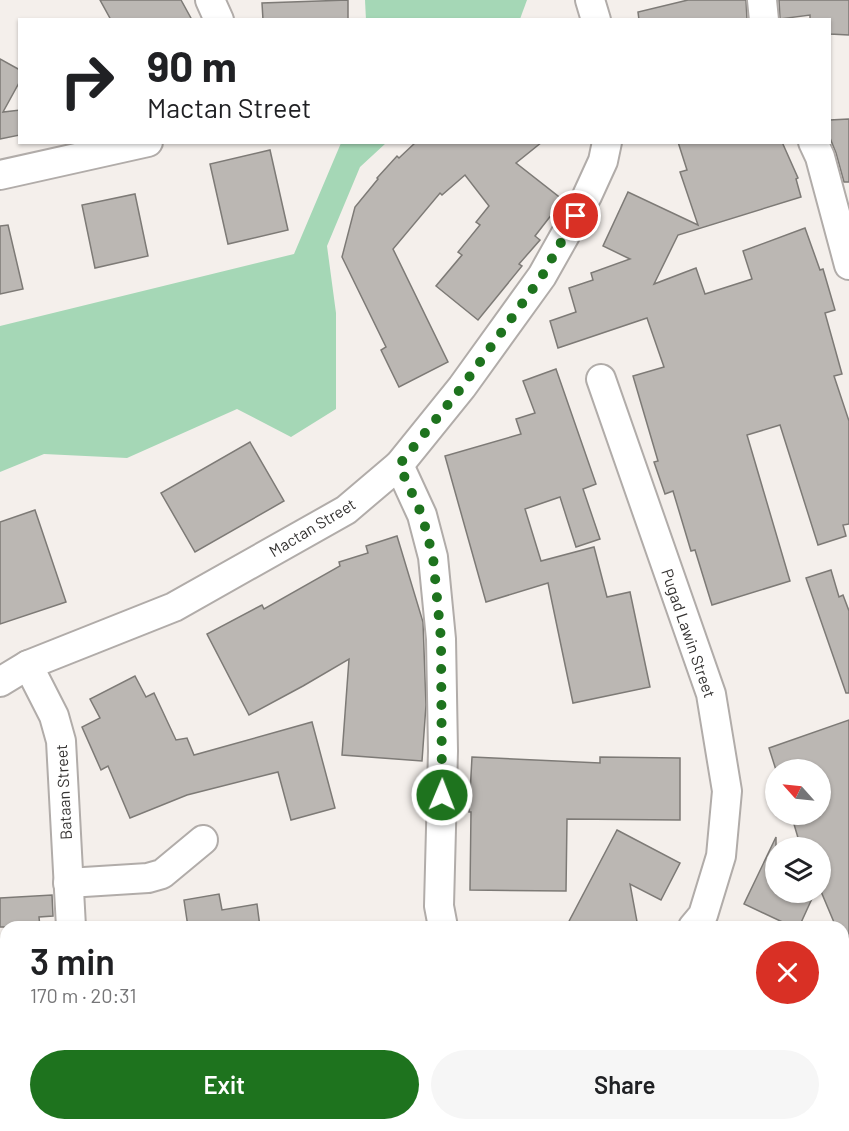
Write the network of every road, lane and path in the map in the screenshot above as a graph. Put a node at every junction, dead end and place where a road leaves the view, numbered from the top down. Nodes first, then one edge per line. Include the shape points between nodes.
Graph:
1 (210, 0) edge
2 (590, 0) edge
3 (762, 0) edge
4 (218, 18) edge
5 (595, 18) edge
6 (764, 18) edge
7 (138, 144) edge
8 (607, 144) edge
9 (814, 144) edge
10 (0, 175) edge
11 (849, 265) edge
12 (601, 379) dead end
13 (399, 465) junction
14 (28, 664) junction
15 (0, 682) edge
16 (202, 840) dead end
17 (68, 883) junction
18 (71, 921) edge
19 (442, 921) edge
20 (706, 921) edge

1 - 4 street
2 - 5 street
3 - 6 street
7 - 10 street
8 - 13 street, Mactan Street via 587,196 542,276 462,387
9 - 11 street
12 - 20 street, Pugad Lawin Street via 711,694 727,791 721,856
13 - 14 street, Mactan Street via 346,510 174,608
13 - 19 street via 422,515 433,557 441,639
14 - 15 street, Mactan Street
14 - 17 street, Bataan Street via 54,716 61,741
16 - 17 street via 162,874
17 - 18 street, Bataan Street

